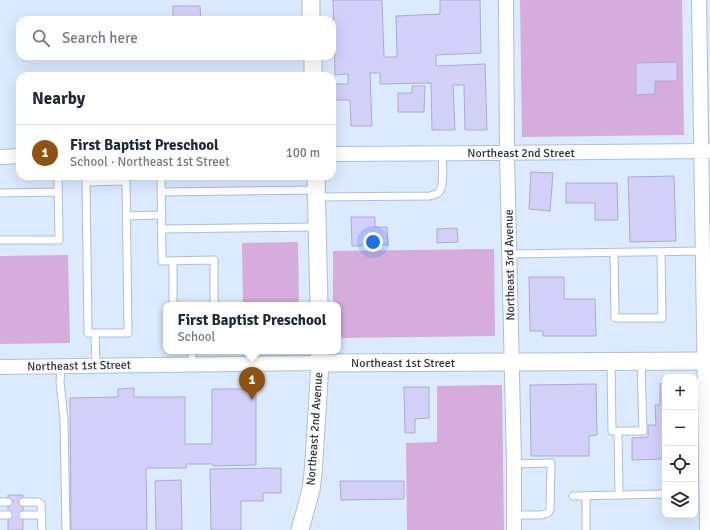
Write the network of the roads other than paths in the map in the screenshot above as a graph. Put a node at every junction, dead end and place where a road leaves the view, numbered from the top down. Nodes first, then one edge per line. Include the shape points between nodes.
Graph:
1 (311, 0) edge
2 (506, 0) edge
3 (699, 0) edge
4 (311, 16) edge
5 (313, 60) edge
6 (313, 72) edge
7 (705, 96) edge
8 (706, 151) edge
9 (442, 153) junction
10 (507, 153) junction
11 (336, 154) edge
12 (16, 156) edge
13 (0, 157) edge
14 (58, 180) edge
15 (86, 180) edge
16 (106, 180) edge
17 (161, 180) edge
18 (317, 188) edge
19 (58, 192) junction
20 (161, 192) junction
21 (0, 193) edge
22 (126, 216) junction
23 (162, 216) junction
24 (317, 227) junction
25 (162, 229) junction
26 (0, 240) edge
27 (661, 252) junction
28 (703, 252) junction
29 (614, 253) junction
30 (509, 254) junction
31 (173, 261) junction
32 (174, 302) edge
33 (214, 302) edge
34 (319, 302) edge
35 (95, 333) junction
36 (320, 357) edge
37 (192, 358) edge
38 (641, 361) junction
39 (707, 361) edge
40 (512, 362) junction
41 (611, 362) junction
42 (96, 366) junction
43 (0, 367) edge
44 (61, 367) junction
45 (618, 431) junction
46 (514, 464) junction
47 (662, 494) edge
48 (620, 495) junction
49 (573, 496) dead end
50 (586, 496) junction
51 (0, 502) edge
52 (8, 502) dead end
53 (23, 502) dead end
54 (0, 515) edge
55 (8, 515) dead end
56 (23, 515) dead end
57 (42, 515) junction
58 (514, 515) junction
59 (708, 521) edge
60 (42, 530) edge
61 (66, 530) edge
62 (300, 530) edge
63 (514, 530) edge
64 (586, 530) edge

1 - 4 street
2 - 10 street, Northeast 3rd Avenue
3 - 7 street
5 - 6 street
7 - 8 street
8 - 10 street, Northeast 2nd Street
8 - 28 street
9 - 10 street, Northeast 2nd Street
9 - 11 street, Northeast 2nd Street
9 - 18 lane via 440,192 430,196
10 - 30 street, Northeast 3rd Avenue
12 - 13 street
14 - 19 lane
15 - 35 lane via 88,333
16 - 22 lane via 126,181
17 - 20 lane
18 - 20 lane
18 - 24 street
19 - 21 lane
19 - 26 lane via 59,240
20 - 23 lane
22 - 23 lane
22 - 35 lane via 128,333
23 - 25 lane
24 - 25 lane
24 - 34 street
25 - 31 lane via 162,261
27 - 28 lane
27 - 29 lane
27 - 29 lane via 662,318 615,318
28 - 39 street
29 - 30 lane
30 - 40 street, Northeast 3rd Avenue
31 - 32 lane
31 - 33 lane via 214,260
35 - 42 lane
36 - 37 street, Northeast 1st Street
36 - 40 street, Northeast 1st Street
36 - 62 street, Northeast 2nd Avenue via 313,474
37 - 42 street, Northeast 1st Street
38 - 39 street, Northeast 1st Street
38 - 41 street, Northeast 1st Street
38 - 45 lane via 643,431
39 - 59 street
40 - 41 street, Northeast 1st Street
40 - 46 street, Northeast 3rd Avenue
41 - 45 lane via 612,431
42 - 44 street, Northeast 1st Street
43 - 44 street, Northeast 1st Street
44 - 61 lane
45 - 48 lane
46 - 58 street, Northeast 3rd Avenue
46 - 58 lane via 550,463 548,513
47 - 48 lane
48 - 50 lane
49 - 50 lane
50 - 64 lane
51 - 52 lane
53 - 57 lane via 41,504
54 - 55 lane
56 - 57 lane
57 - 60 lane
58 - 63 street, Northeast 3rd Avenue

